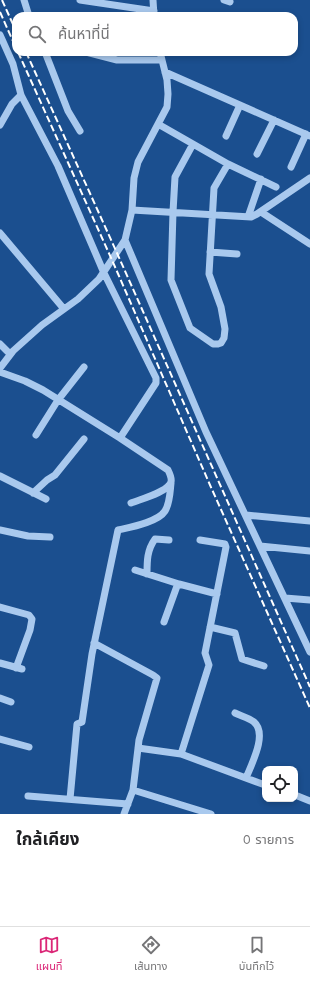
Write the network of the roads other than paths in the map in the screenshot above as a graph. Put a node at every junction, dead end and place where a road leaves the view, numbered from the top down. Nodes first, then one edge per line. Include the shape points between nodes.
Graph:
1 (24, 0) edge
2 (80, 0) edge
3 (153, 0) edge
4 (28, 12) edge
5 (148, 12) edge
6 (154, 12) edge
7 (0, 35) edge
8 (47, 56) edge
9 (102, 56) edge
10 (161, 56) edge
11 (162, 60) junction
12 (165, 72) junction
13 (21, 95) junction
14 (240, 105) junction
15 (274, 120) junction
16 (158, 124) junction
17 (0, 125) edge
18 (80, 131) dead end
19 (308, 135) edge
20 (226, 136) dead end
21 (193, 144) junction
22 (257, 154) dead end
23 (228, 164) junction
24 (290, 167) dead end
25 (310, 178) edge
26 (260, 179) junction
27 (276, 187) dead end
28 (132, 210) junction
29 (173, 212) junction
30 (261, 212) junction
31 (212, 215) junction
32 (248, 217) junction
33 (0, 233) edge
34 (125, 240) junction
35 (310, 244) edge
36 (210, 252) junction
37 (238, 254) dead end
38 (104, 273) junction
39 (64, 309) junction
40 (0, 344) edge
41 (10, 354) junction
42 (84, 367) dead end
43 (0, 368) edge
44 (0, 372) edge
45 (58, 400) junction
46 (36, 435) dead end
47 (84, 438) dead end
48 (120, 438) junction
49 (0, 476) edge
50 (171, 483) junction
51 (33, 493) junction
52 (46, 500) dead end
53 (131, 503) dead end
54 (246, 515) junction
55 (310, 521) edge
56 (0, 530) edge
57 (50, 537) dead end
58 (169, 540) dead end
59 (200, 540) dead end
60 (260, 546) junction
61 (310, 551) edge
62 (135, 570) dead end
63 (147, 574) junction
64 (179, 584) junction
65 (217, 594) junction
66 (284, 598) junction
67 (310, 600) edge
68 (0, 607) edge
69 (164, 622) dead end
70 (210, 628) junction
71 (94, 643) junction
72 (310, 652) edge
73 (0, 663) edge
74 (264, 666) dead end
75 (0, 698) edge
76 (11, 702) dead end
77 (235, 713) dead end
78 (0, 739) edge
79 (29, 747) dead end
80 (138, 748) junction
81 (181, 754) junction
82 (246, 778) junction
83 (262, 784) edge
84 (133, 790) junction
85 (28, 796) dead end
86 (298, 797) edge
87 (70, 799) junction
88 (310, 801) edge
89 (128, 804) junction
90 (124, 814) edge
91 (211, 814) edge

1 - 4 street
2 - 5 street
3 - 6 street
7 - 13 street via 13,64
8 - 18 street via 68,111
9 - 11 street via 117,60
10 - 11 street
11 - 12 street
12 - 14 street
12 - 16 street via 168,80 167,107
13 - 17 street via 12,104
13 - 38 street via 58,166
14 - 15 street
14 - 20 street
15 - 19 street
15 - 22 street
16 - 21 street
16 - 28 street via 138,162
19 - 24 street
21 - 23 street
21 - 29 street via 176,177
23 - 26 street
23 - 31 street via 214,188
25 - 30 street
26 - 27 street
26 - 32 street
28 - 29 street
28 - 34 street
29 - 31 street
29 - 36 street via 172,280 190,328 218,344 224,338 225,329 221,307 209,274
30 - 32 street
30 - 35 street
31 - 32 street
31 - 36 street
33 - 39 street
34 - 38 street
34 - 54 street via 206,432
36 - 37 street
38 - 39 street
38 - 48 street via 157,381
39 - 41 street
40 - 41 street
41 - 43 street
42 - 45 street
44 - 45 street via 31,384
45 - 46 street
45 - 48 street
47 - 51 street via 55,475
48 - 50 street via 168,470
49 - 51 street
50 - 53 street via 166,489
50 - 71 street via 169,501 164,512 151,521 118,530
51 - 52 street
54 - 55 street
54 - 60 street
56 - 57 street via 28,536
58 - 63 street via 155,539 151,545 147,556
59 - 65 street via 225,544 226,547
60 - 61 street
60 - 66 street
62 - 63 street
63 - 64 street
64 - 65 street
64 - 69 street via 176,586
65 - 70 street
66 - 67 street
66 - 72 street
68 - 73 street via 29,615 32,619 19,668
70 - 74 street via 235,633 242,659
70 - 81 street via 205,653 209,665
71 - 80 street via 157,678
71 - 87 street via 82,722 77,724
75 - 76 street
77 - 82 street via 255,723 259,730 259,745
78 - 79 street
80 - 81 street
80 - 84 street
81 - 82 street
82 - 83 street
84 - 89 street
84 - 91 street
85 - 87 street
86 - 88 street
87 - 89 street
89 - 90 street

